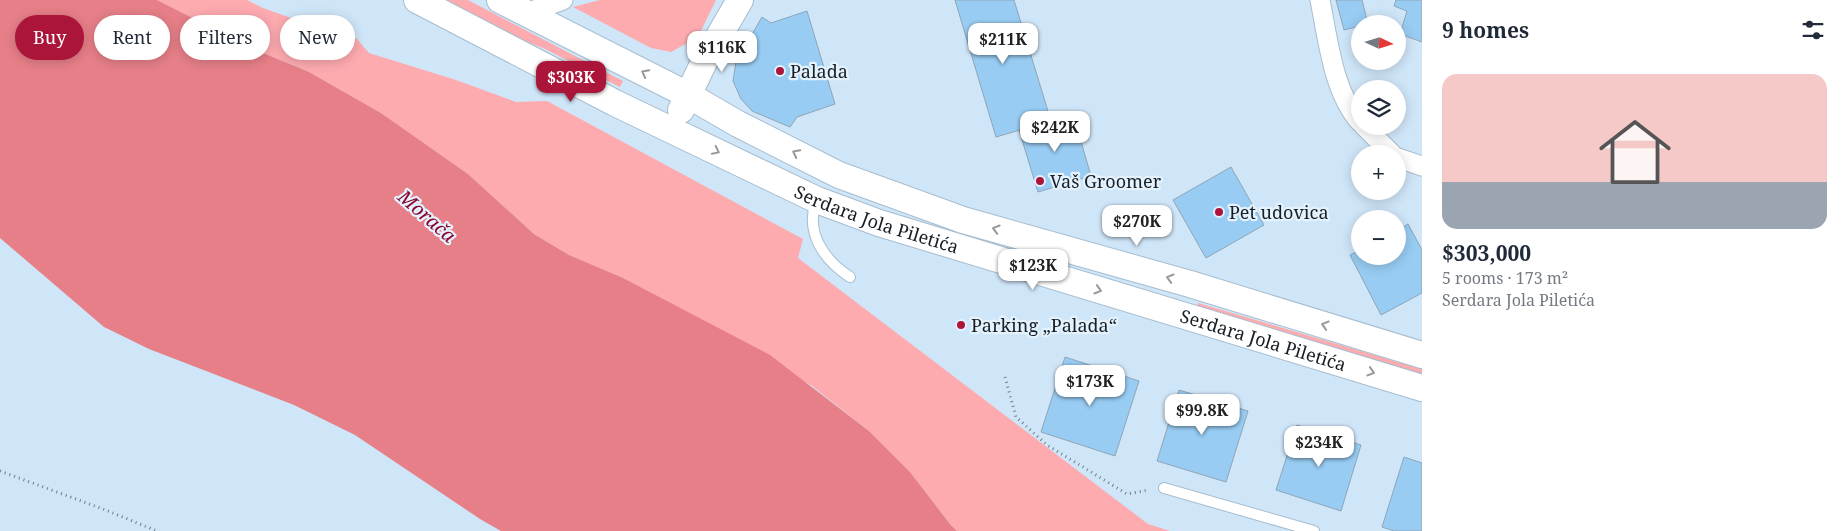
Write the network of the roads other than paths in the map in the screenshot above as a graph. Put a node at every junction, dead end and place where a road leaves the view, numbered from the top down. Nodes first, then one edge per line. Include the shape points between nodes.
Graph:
1 (417, 0) edge
2 (500, 0) edge
3 (563, 0) edge
4 (740, 0) edge
5 (1320, 0) edge
6 (526, 13) junction
7 (688, 95) junction
8 (1351, 110) edge
9 (672, 129) junction
10 (1373, 135) edge
11 (1383, 145) edge
12 (1406, 161) edge
13 (1422, 166) edge
14 (817, 200) junction
15 (850, 277) dead end
16 (1422, 355) edge
17 (1422, 388) edge
18 (1164, 488) road end
19 (1314, 531) edge

1 - 9 main road, Serdara Jola Piletića via 615,103
2 - 6 main road, Serdara Jola Piletića
3 - 6 street
4 - 7 main road
5 - 8 street via 1341,92
7 -> 6 main road, Serdara Jola Piletića
7 - 9 main road
16 -> 7 main road, Serdara Jola Piletića via 927,208 839,175
9 -> 14 main road, Serdara Jola Piletića
10 - 11 street
12 - 13 street
14 - 15 lane via 813,211 816,240 835,267
14 -> 17 main road, Serdara Jola Piletića via 888,226
18 - 19 lane

